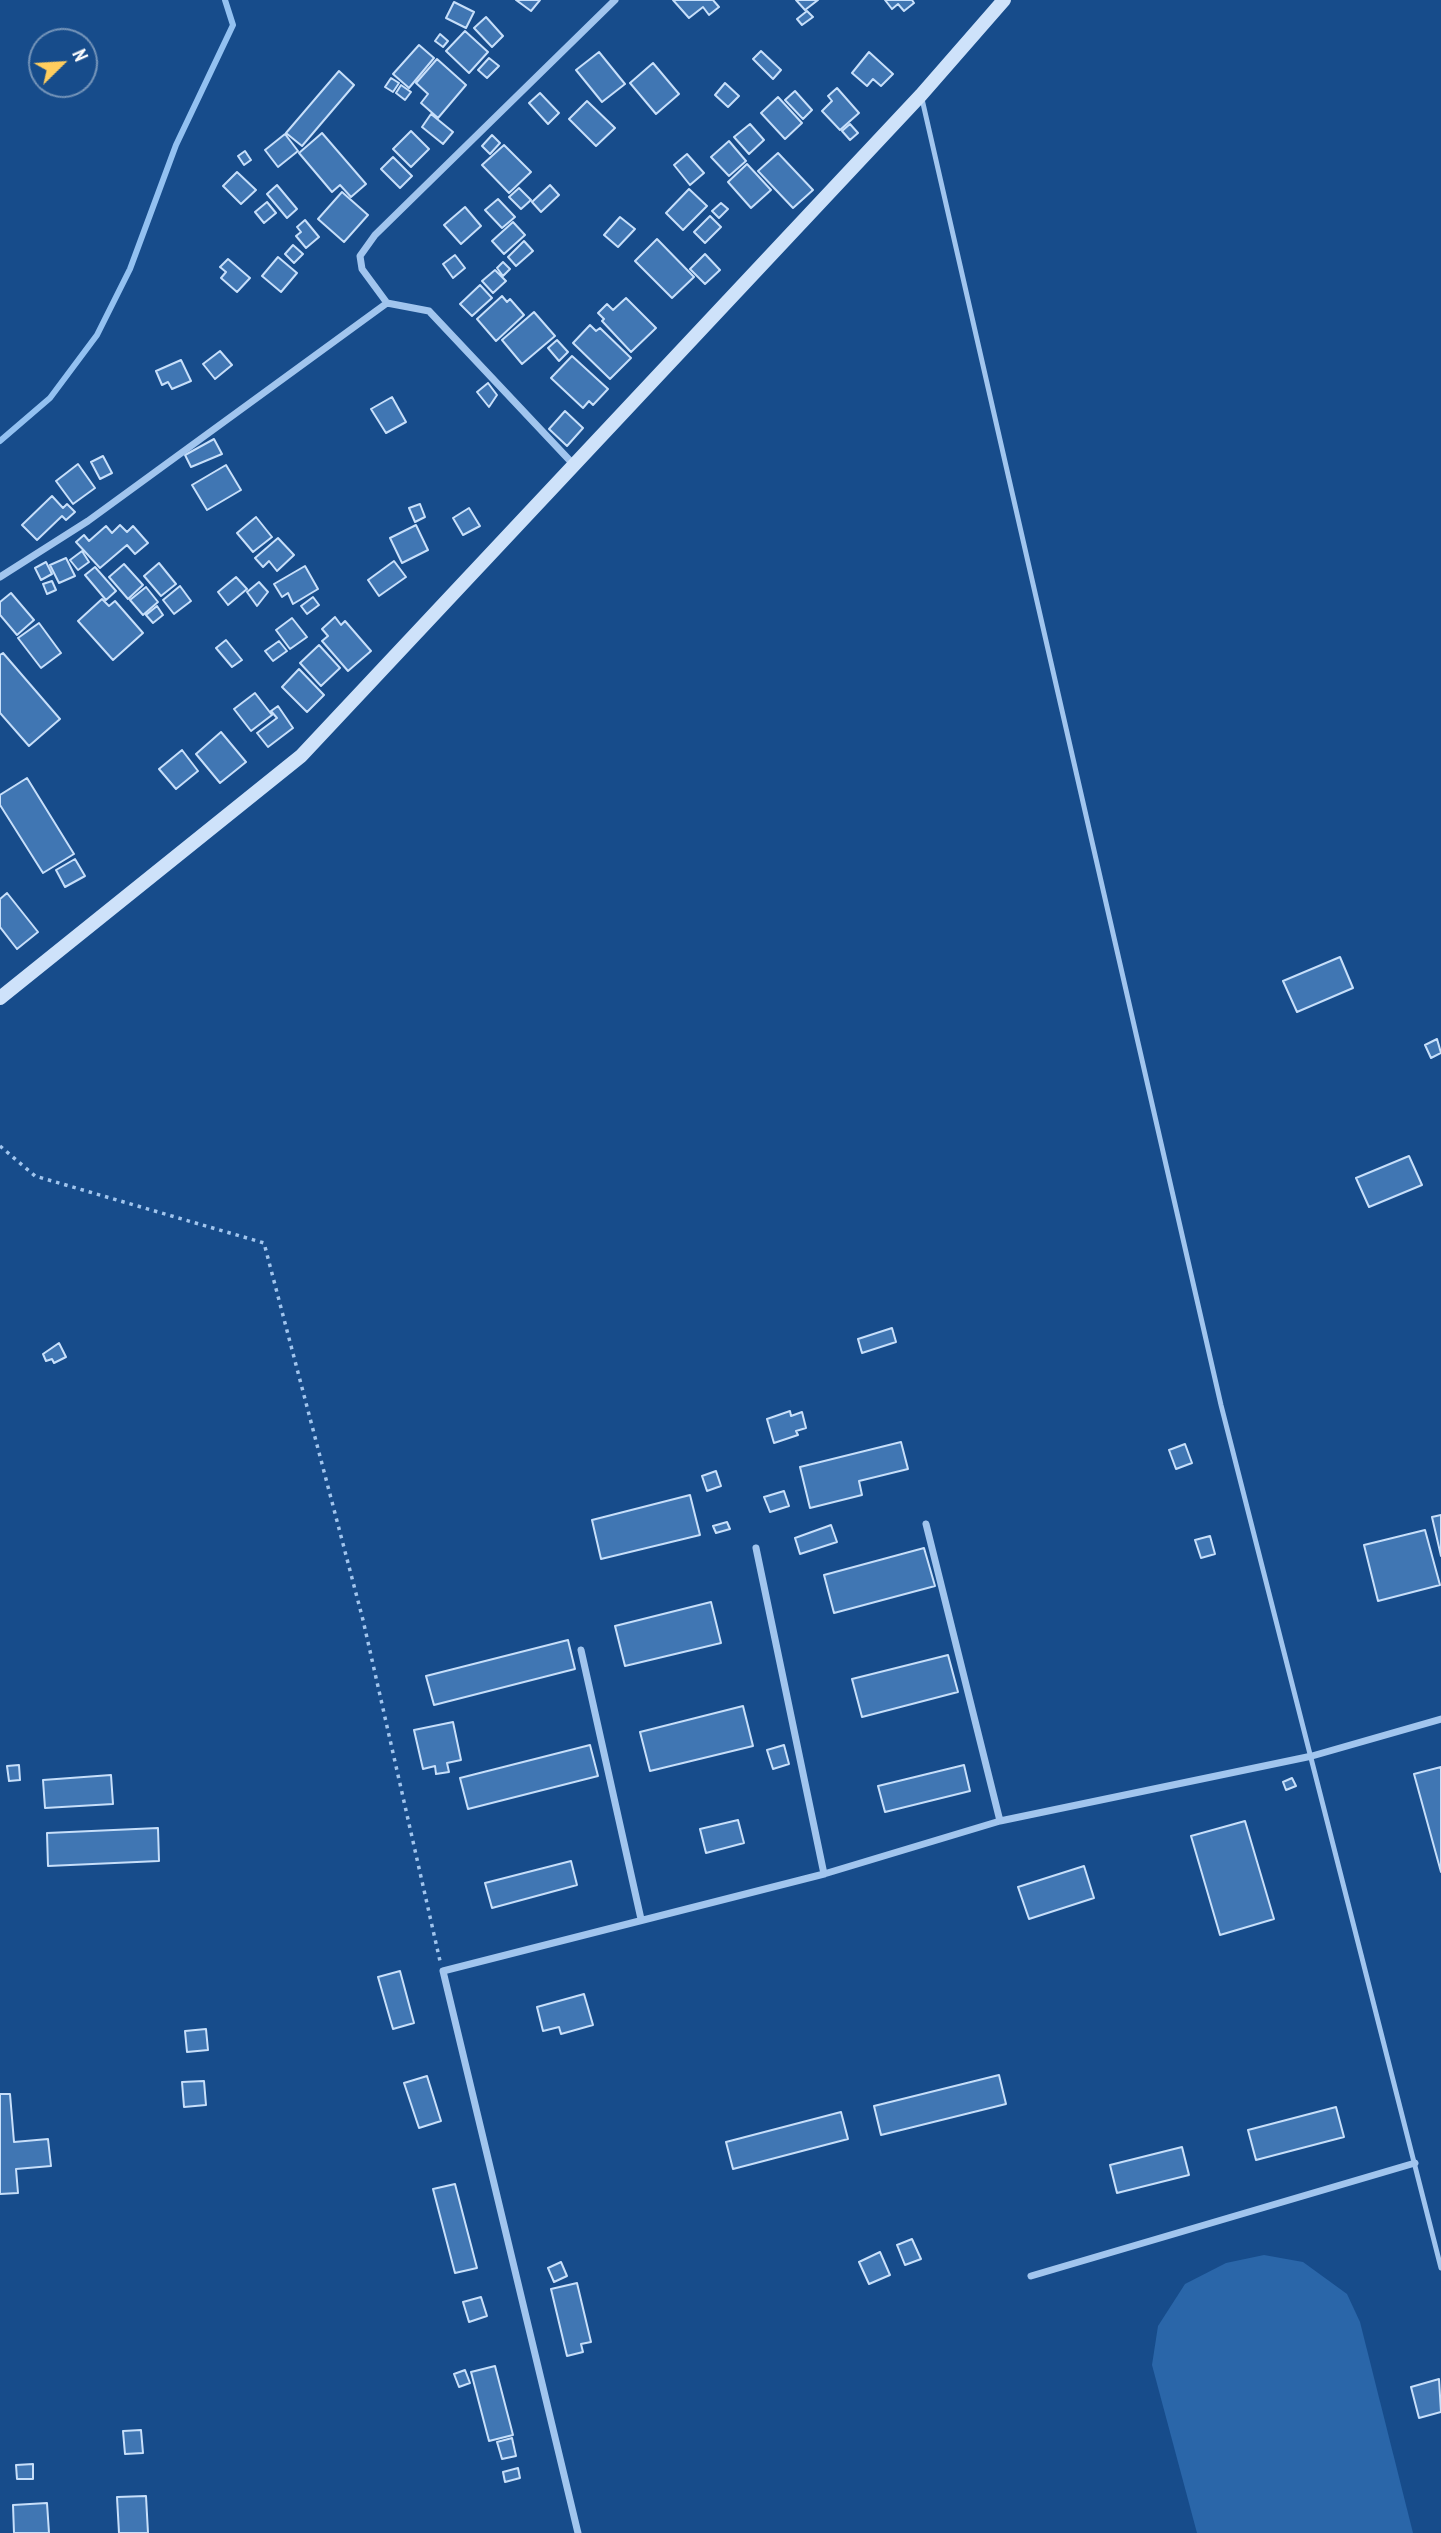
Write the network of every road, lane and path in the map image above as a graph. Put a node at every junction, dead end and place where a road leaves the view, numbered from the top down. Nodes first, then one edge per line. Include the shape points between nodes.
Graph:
1 (615, 0) edge
2 (1004, 0) edge
3 (921, 95) junction
4 (387, 303) junction
5 (574, 465) junction
6 (0, 577) edge
7 (0, 998) edge
8 (0, 1146) edge
9 (926, 1524) dead end
10 (756, 1548) dead end
11 (580, 1650) dead end
12 (1441, 1719) edge
13 (1312, 1756) junction
14 (1000, 1821) junction
15 (824, 1874) junction
16 (641, 1919) junction
17 (443, 1971) junction
18 (1415, 2164) junction
19 (1441, 2267) edge
20 (1031, 2276) dead end
21 (578, 2533) edge

1 - 4 street via 375,235 360,256 362,269
2 - 3 main road
3 - 5 main road
3 - 13 lane via 1221,1405
4 - 5 street via 429,311
4 - 6 street via 88,521
5 - 7 main road via 301,756
8 - 17 path via 35,1176 264,1243 363,1620
9 - 14 street
10 - 15 street
11 - 16 street
12 - 13 street
13 - 14 street
13 - 18 lane
14 - 15 street
15 - 16 street
16 - 17 street
17 - 21 street
18 - 19 lane
18 - 20 street

